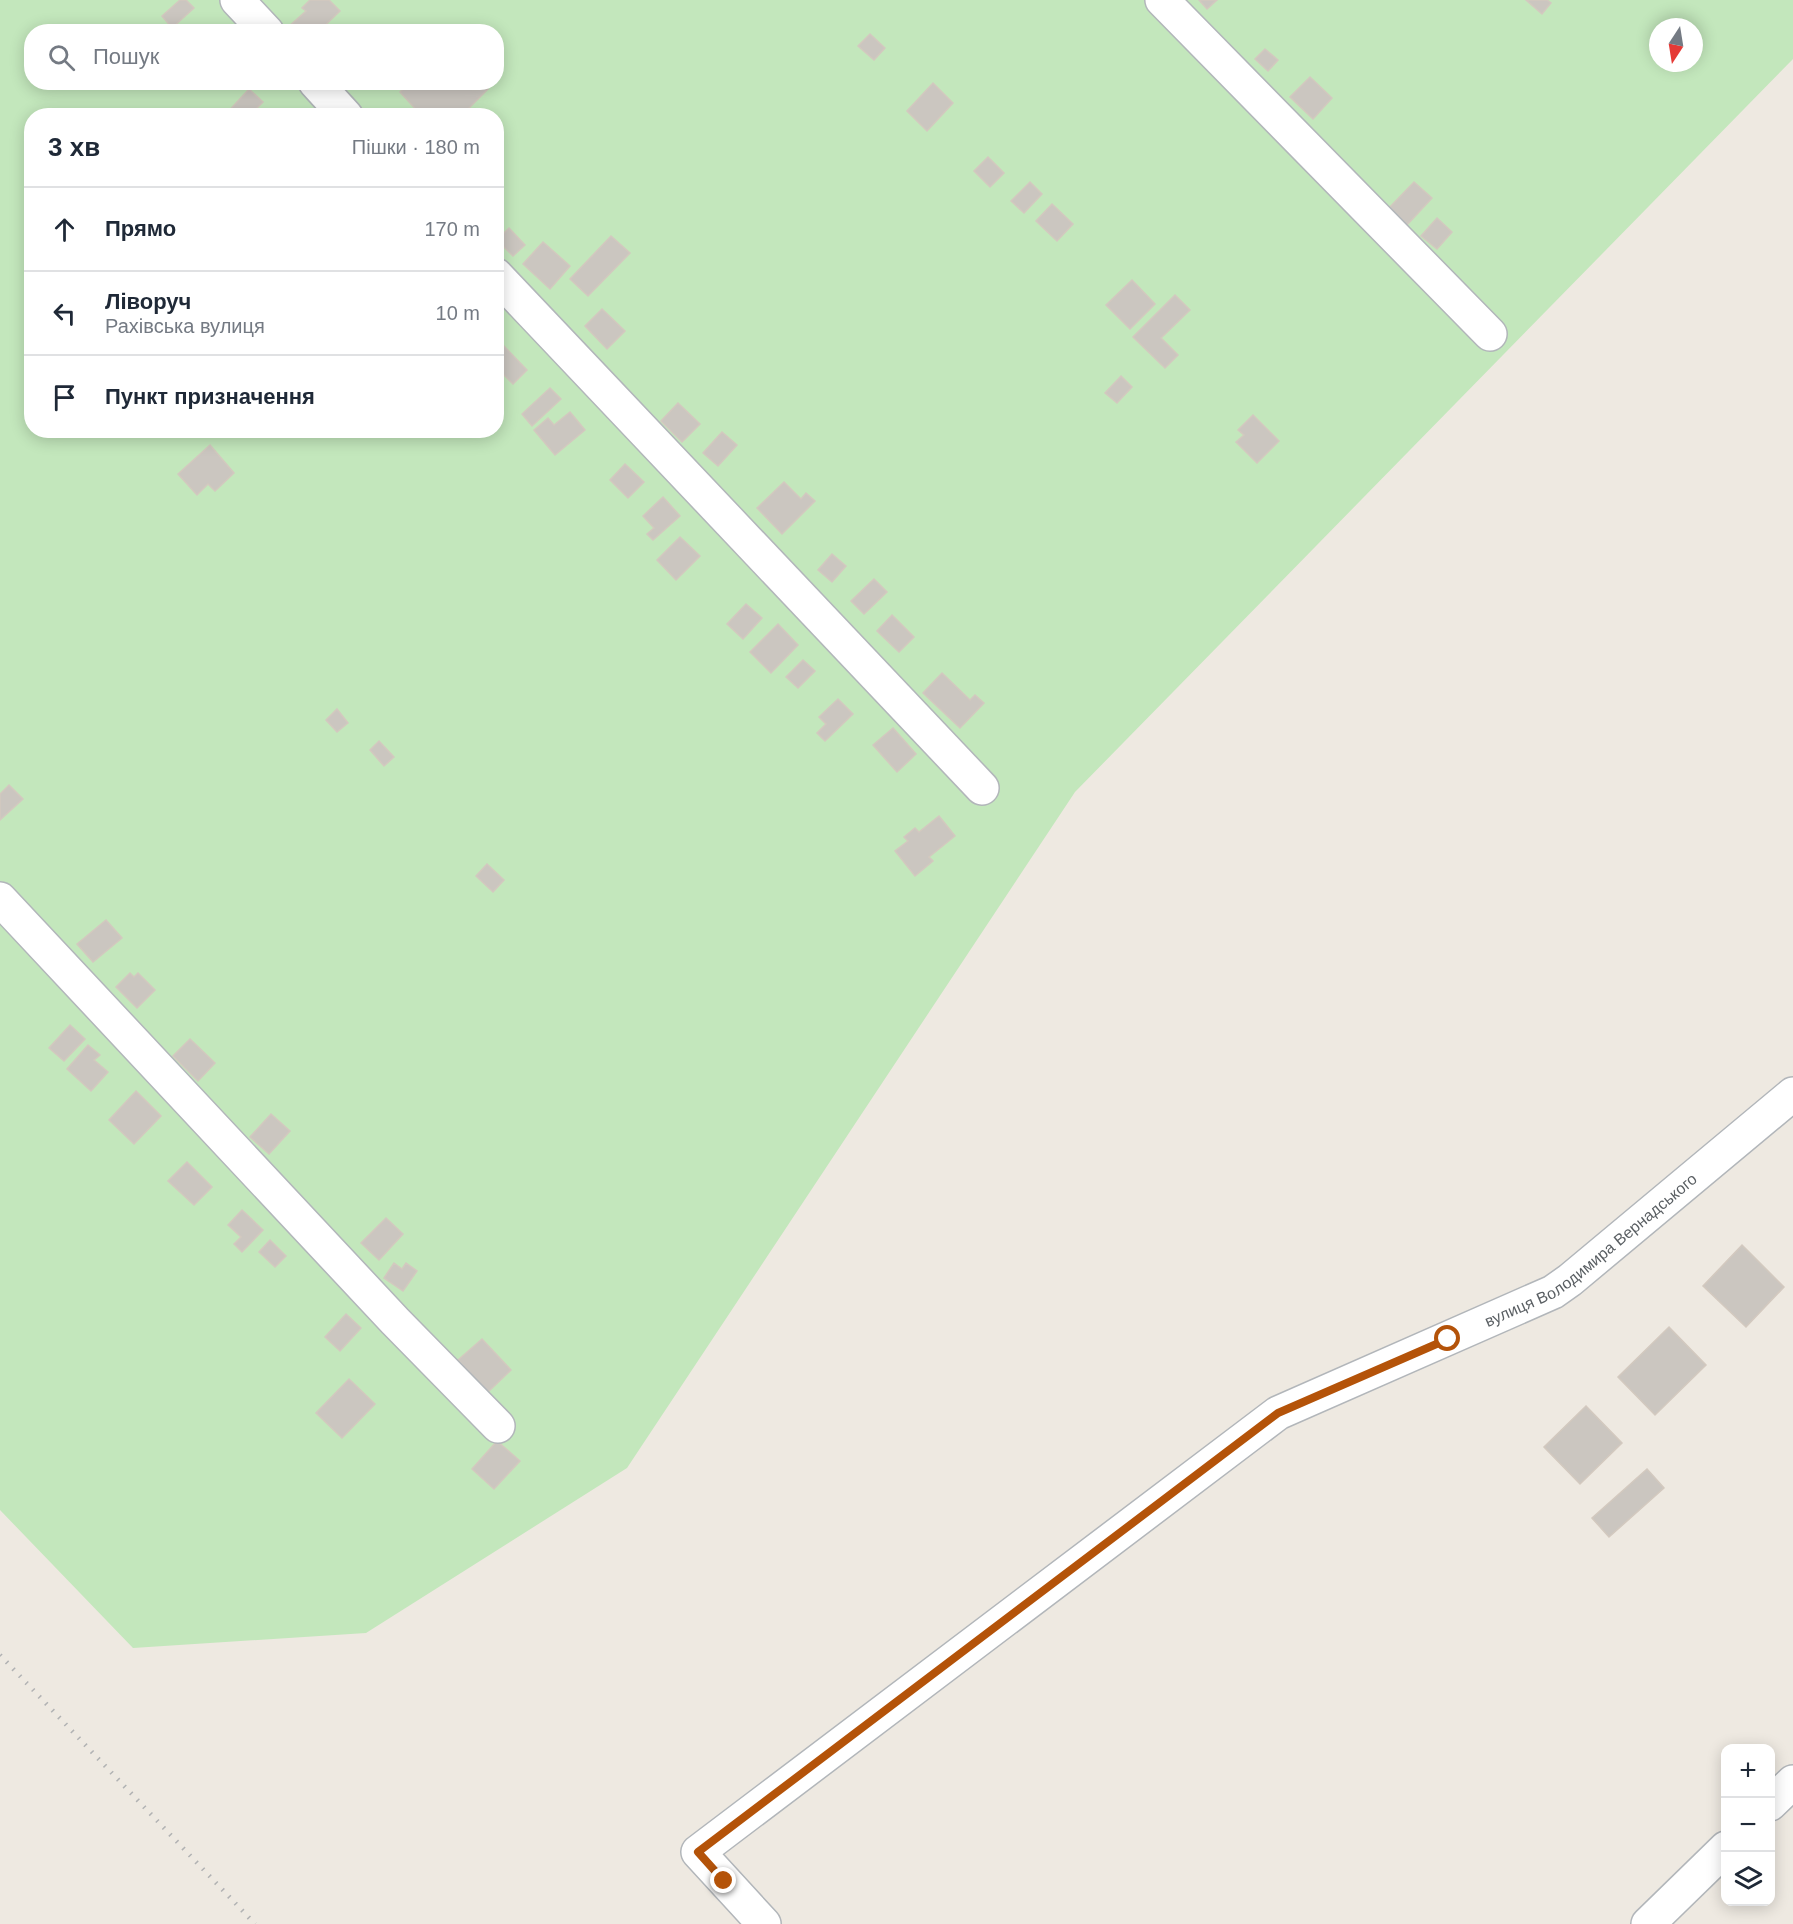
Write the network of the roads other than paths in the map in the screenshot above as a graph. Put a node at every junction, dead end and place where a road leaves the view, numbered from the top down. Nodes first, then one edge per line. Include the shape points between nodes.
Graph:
1 (237, 0) edge
2 (1162, 0) edge
3 (260, 24) edge
4 (322, 90) edge
5 (339, 108) edge
6 (504, 282) edge
7 (1490, 334) dead end
8 (982, 788) dead end
9 (0, 899) edge
10 (1793, 1094) edge
11 (498, 1426) dead end
12 (1793, 1782) edge
13 (1775, 1799) edge
14 (1721, 1852) edge
15 (764, 1924) edge
16 (1648, 1924) edge

1 - 3 street
2 - 7 street
4 - 5 street
6 - 8 street
9 - 11 street
10 - 15 street, вулиця Володимира Вернадського via 1553,1292 1278,1413 698,1852
12 - 13 street
14 - 16 street

